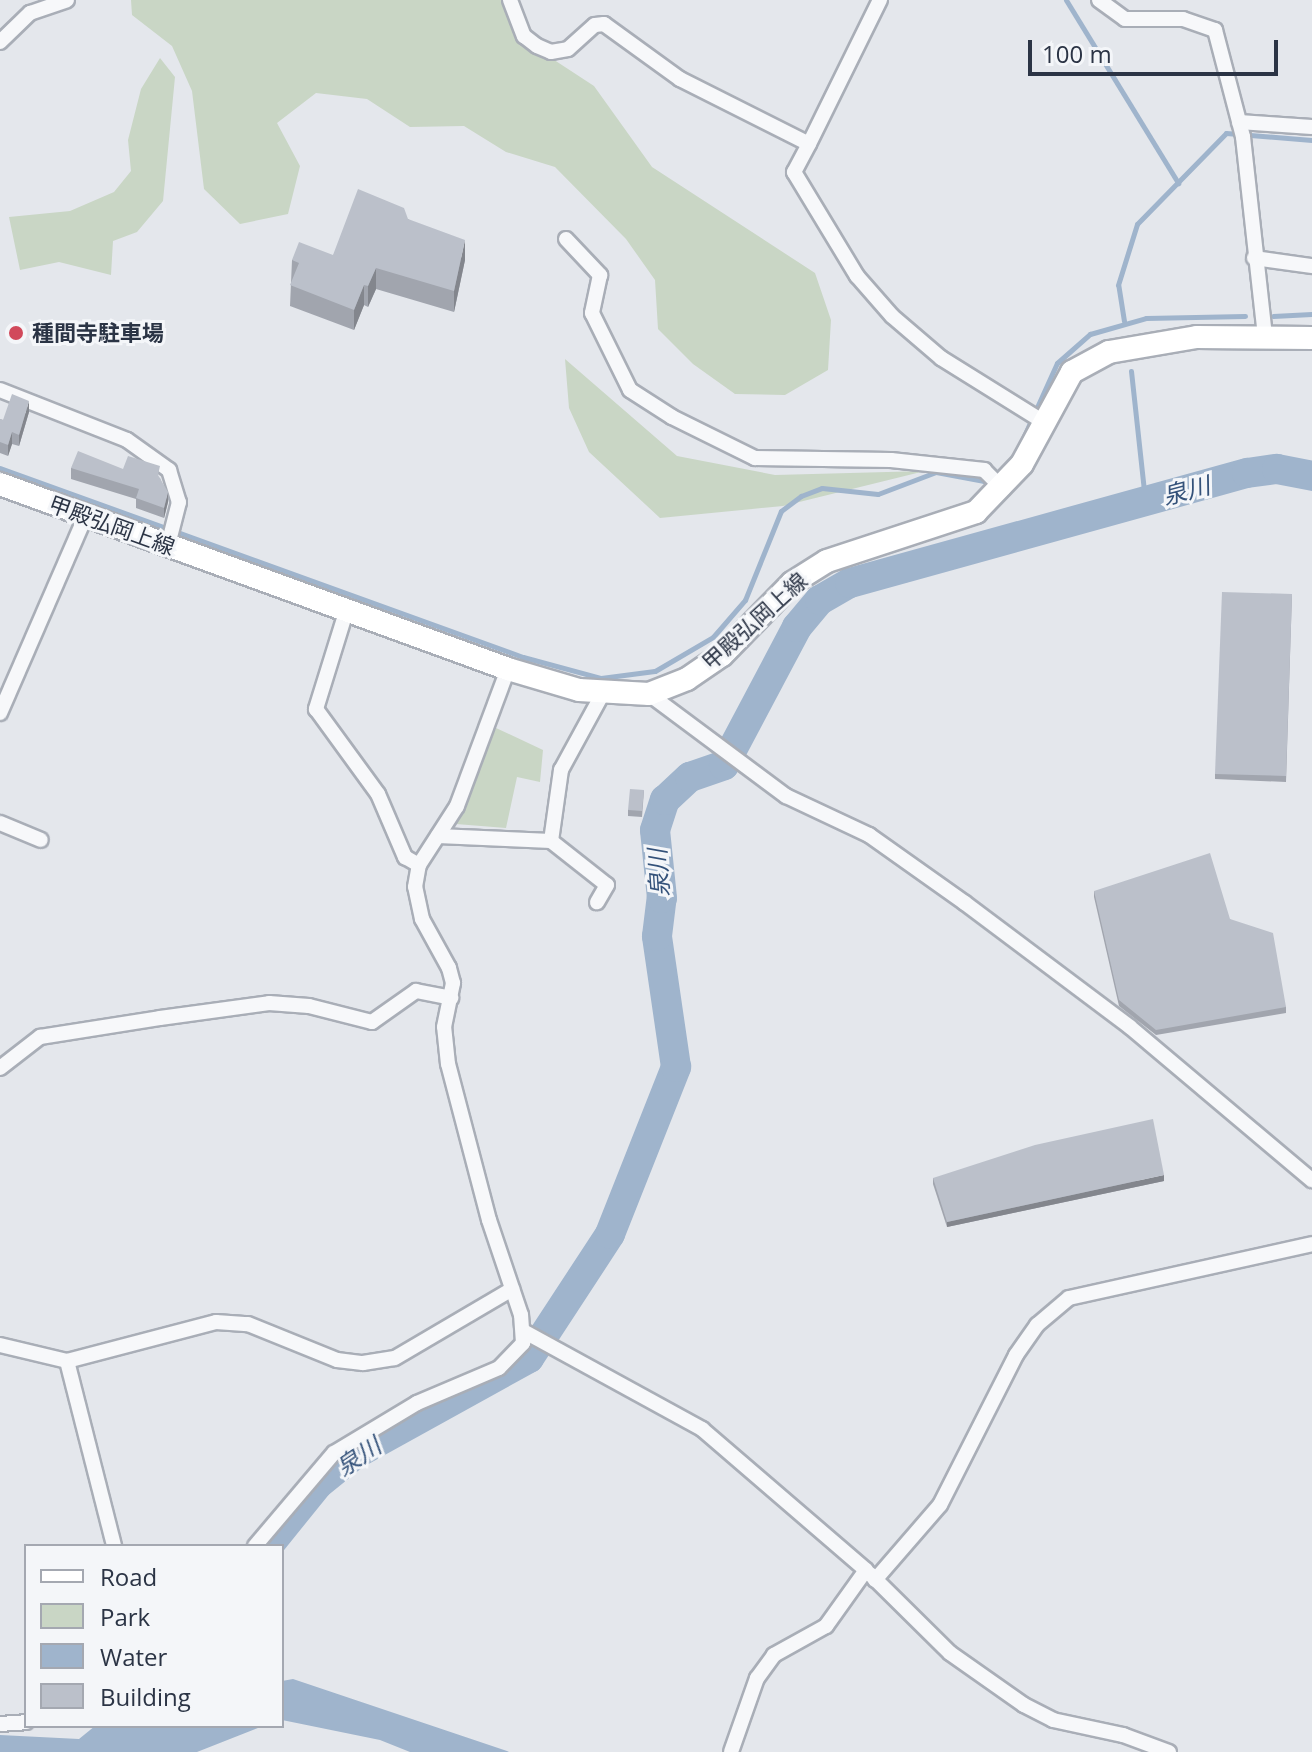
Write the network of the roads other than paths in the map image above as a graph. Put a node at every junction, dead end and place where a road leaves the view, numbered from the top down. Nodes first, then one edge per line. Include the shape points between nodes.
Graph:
1 (67, 0) edge
2 (510, 0) edge
3 (880, 0) edge
4 (1099, 0) edge
5 (0, 42) edge
6 (1312, 127) edge
7 (1241, 128) junction
8 (809, 144) junction
9 (566, 239) dead end
10 (1254, 258) junction
11 (1312, 266) edge
12 (1265, 336) junction
13 (1312, 338) edge
14 (0, 390) edge
15 (1034, 417) junction
16 (0, 484) edge
17 (1003, 489) junction
18 (86, 515) junction
19 (170, 537) junction
20 (346, 612) junction
21 (508, 669) junction
22 (603, 693) junction
23 (649, 694) junction
24 (0, 713) edge
25 (0, 823) edge
26 (438, 836) junction
27 (41, 840) dead end
28 (551, 841) junction
29 (419, 865) junction
30 (597, 902) dead end
31 (451, 998) junction
32 (0, 1068) edge
33 (1312, 1180) edge
34 (1312, 1244) edge
35 (512, 1289) junction
36 (529, 1333) junction
37 (0, 1345) edge
38 (67, 1361) junction
39 (113, 1544) edge
40 (257, 1544) edge
41 (870, 1575) junction
42 (24, 1722) edge
43 (0, 1724) edge
44 (731, 1752) edge
45 (1169, 1752) edge

1 - 5 street via 30,13
2 - 8 street via 524,36 537,46 551,52 568,49 595,25 604,24 680,79
3 - 8 street
4 - 7 street via 1125,19 1183,19 1215,30
6 - 7 street
7 - 10 street
8 - 15 street via 794,172 857,276 892,316 941,358
9 - 17 street via 600,275 592,313 630,390 708,438 755,458 891,460 984,470
10 - 11 street
10 - 12 street
12 - 13 main road, 甲殿弘岡上線
12 - 15 main road, 甲殿弘岡上線 via 1143,342 1109,352 1072,372
14 - 19 street via 127,440 169,470 179,502
15 - 17 main road, 甲殿弘岡上線
16 - 18 main road, 甲殿弘岡上線
17 - 23 main road, 甲殿弘岡上線 via 976,512 827,561 792,583 722,655 687,679
18 - 19 main road, 甲殿弘岡上線
18 - 24 street
19 - 20 main road, 甲殿弘岡上線
20 - 21 main road, 甲殿弘岡上線
20 - 29 street via 316,709 378,794 405,857
21 - 22 main road, 甲殿弘岡上線
21 - 26 street via 457,806
22 - 23 main road, 甲殿弘岡上線
22 - 28 street via 561,770
23 - 33 street via 786,796 869,835 965,903 1130,1027
25 - 27 street
26 - 28 street
26 - 29 street
28 - 30 street via 607,885
29 - 31 street via 415,887 422,919 449,968
31 - 32 street via 416,991 372,1022 309,1006 269,1003 160,1018 40,1037
31 - 35 street via 444,1027 448,1064
34 - 41 street via 1069,1298 1023,1345 940,1505
35 - 36 street
35 - 38 street via 395,1358 337,1360 248,1324 216,1322
36 - 40 street via 499,1368 417,1403 334,1453
36 - 41 street via 702,1429
37 - 38 street
38 - 39 street
41 - 44 street via 826,1626 774,1655 757,1678
41 - 45 street via 950,1653 1024,1705 1053,1720 1123,1735
42 - 43 street

